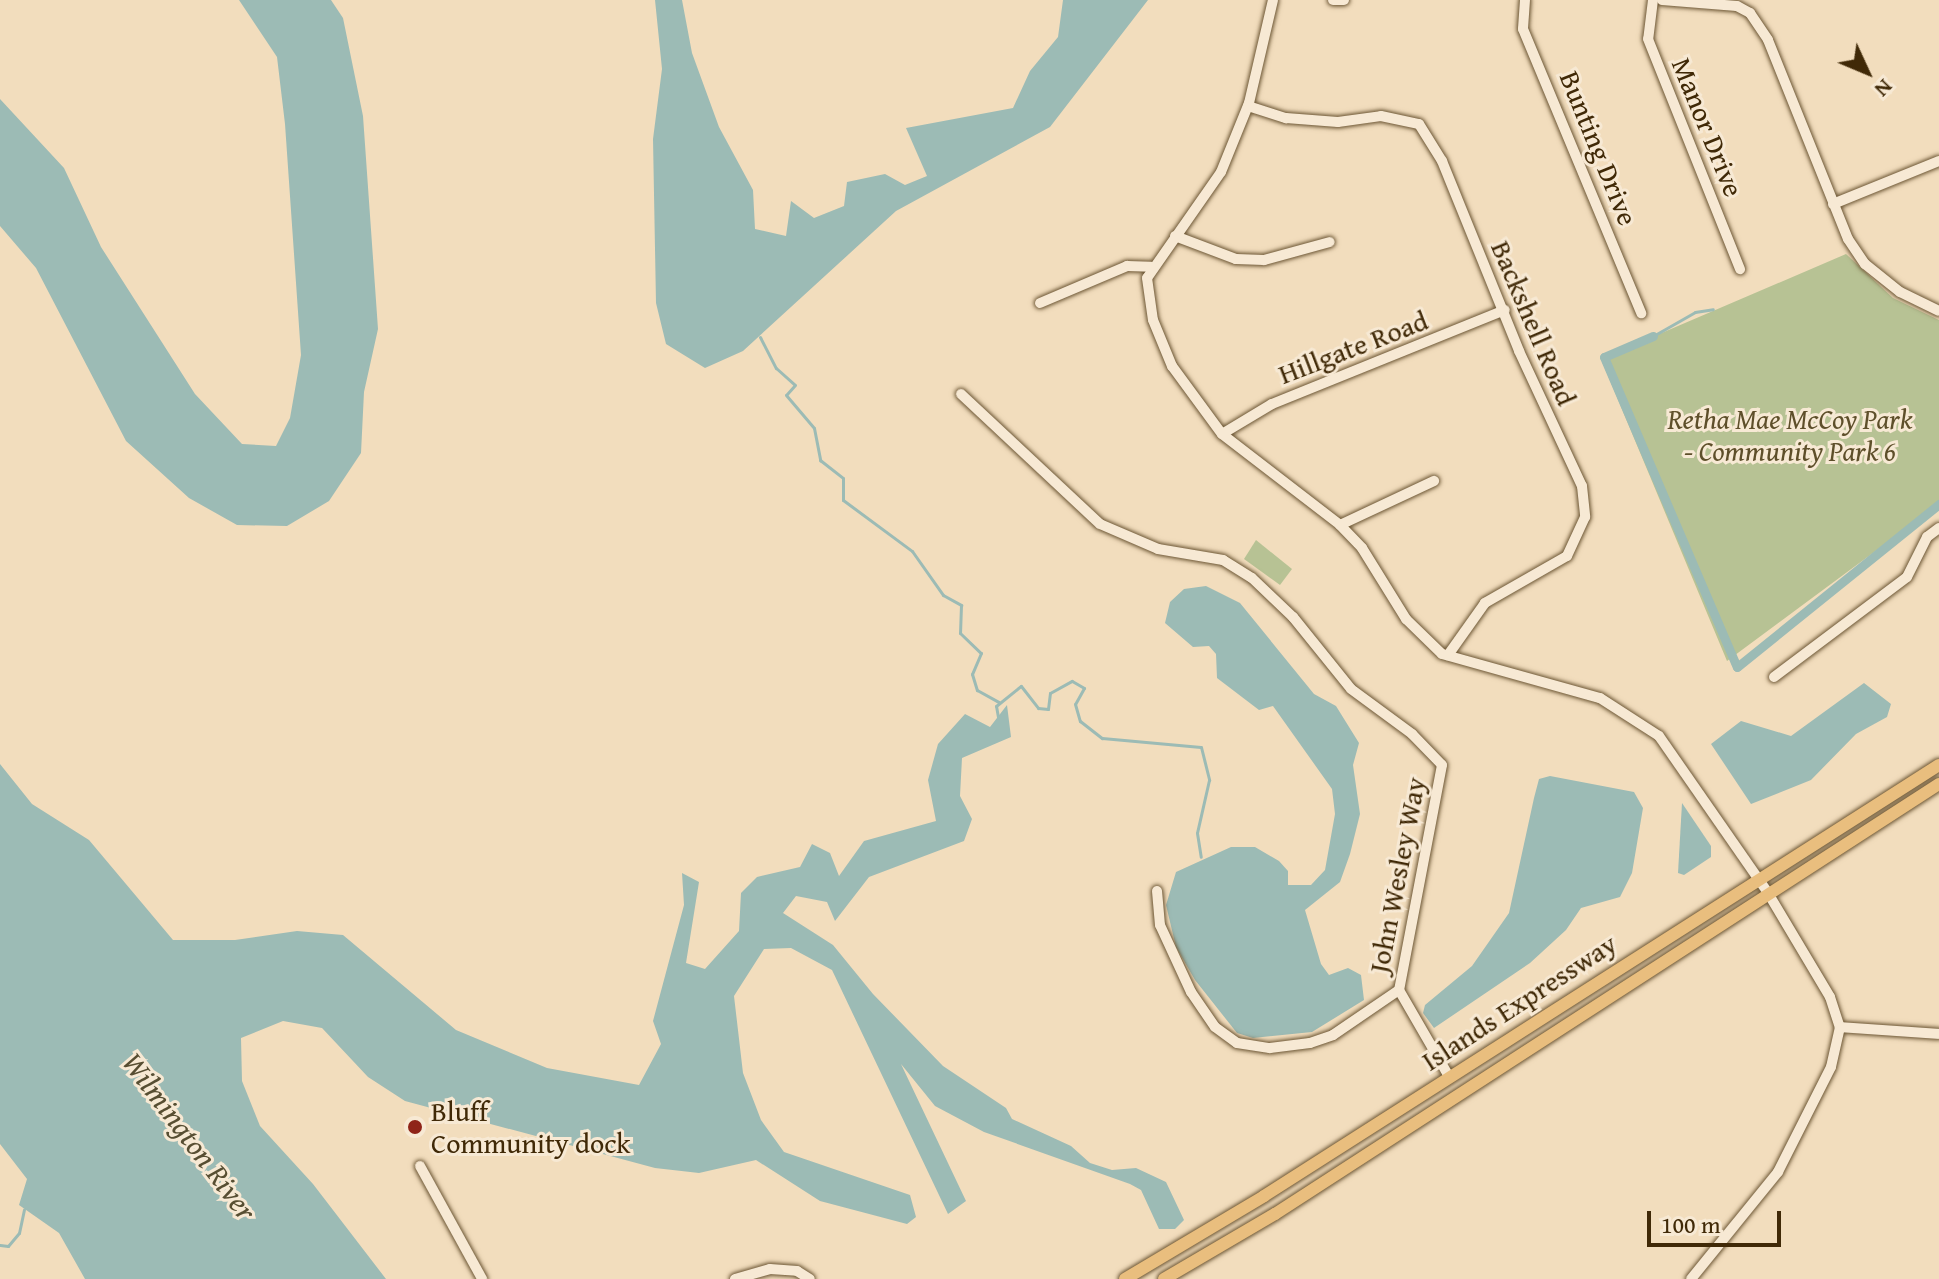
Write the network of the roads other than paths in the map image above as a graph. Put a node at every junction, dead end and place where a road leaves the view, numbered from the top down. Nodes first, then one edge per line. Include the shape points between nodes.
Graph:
1 (1273, 0) edge
2 (1333, 0) edge
3 (1344, 0) edge
4 (1525, 0) edge
5 (1653, 0) edge
6 (1662, 0) edge
7 (1248, 106) junction
8 (1939, 161) edge
9 (1833, 204) junction
10 (1175, 236) junction
11 (1330, 242) dead end
12 (1151, 267) junction
13 (1740, 269) dead end
14 (1040, 303) dead end
15 (1505, 310) junction
16 (1939, 311) edge
17 (1641, 313) dead end
18 (961, 394) dead end
19 (1222, 434) junction
20 (1434, 481) dead end
21 (1340, 525) junction
22 (1939, 528) edge
23 (1448, 655) junction
24 (1774, 677) dead end
25 (1939, 765) edge
26 (1939, 784) edge
27 (1757, 878) junction
28 (1157, 891) dead end
29 (1768, 893) junction
30 (1399, 990) junction
31 (1840, 1027) junction
32 (1939, 1034) edge
33 (1448, 1075) junction
34 (420, 1166) dead end
35 (482, 1279) edge
36 (735, 1279) edge
37 (810, 1279) edge
38 (1125, 1279) edge
39 (1164, 1279) edge
40 (1691, 1279) edge

1 - 7 street
2 - 3 street
4 - 17 street, Bunting Drive via 1523,29
5 - 13 street, Manor Drive via 1648,39
6 - 9 street via 1737,6 1750,13 1768,40
7 - 10 street via 1221,172
7 - 15 street, Backshell Road via 1286,118 1338,122 1381,116 1419,124 1442,161
8 - 9 street
9 - 16 street via 1865,264 1900,292
10 - 11 street via 1236,259 1264,260
10 - 12 street
12 - 14 street via 1127,266
12 - 19 street via 1150,303 1162,344 1199,407
15 - 19 street, Hillgate Road via 1272,404
15 - 23 street, Backshell Road via 1582,486 1585,517 1567,556 1485,603
18 - 30 street, John Wesley Way via 1100,524 1158,549 1223,560 1252,578 1293,617 1351,689 1412,734 1442,765
19 - 21 street
20 - 21 street
21 - 23 street via 1367,554 1406,619
22 - 24 street via 1927,537 1907,577
23 - 27 street via 1600,698 1659,736
25 - 27 main road, Islands Expressway
26 - 29 main road, Islands Expressway
27 - 29 street
27 - 33 main road, Islands Expressway
28 - 30 street via 1160,925 1173,959 1215,1027 1237,1043 1270,1048 1310,1043 1333,1035
29 - 31 street via 1830,997
29 - 39 main road, Islands Expressway via 1275,1214
30 - 33 street, John Wesley Way
31 - 32 street
31 - 40 street via 1822,1085 1778,1172
33 - 38 main road, Islands Expressway via 1264,1196
34 - 35 street
36 - 37 street via 770,1269 797,1271

